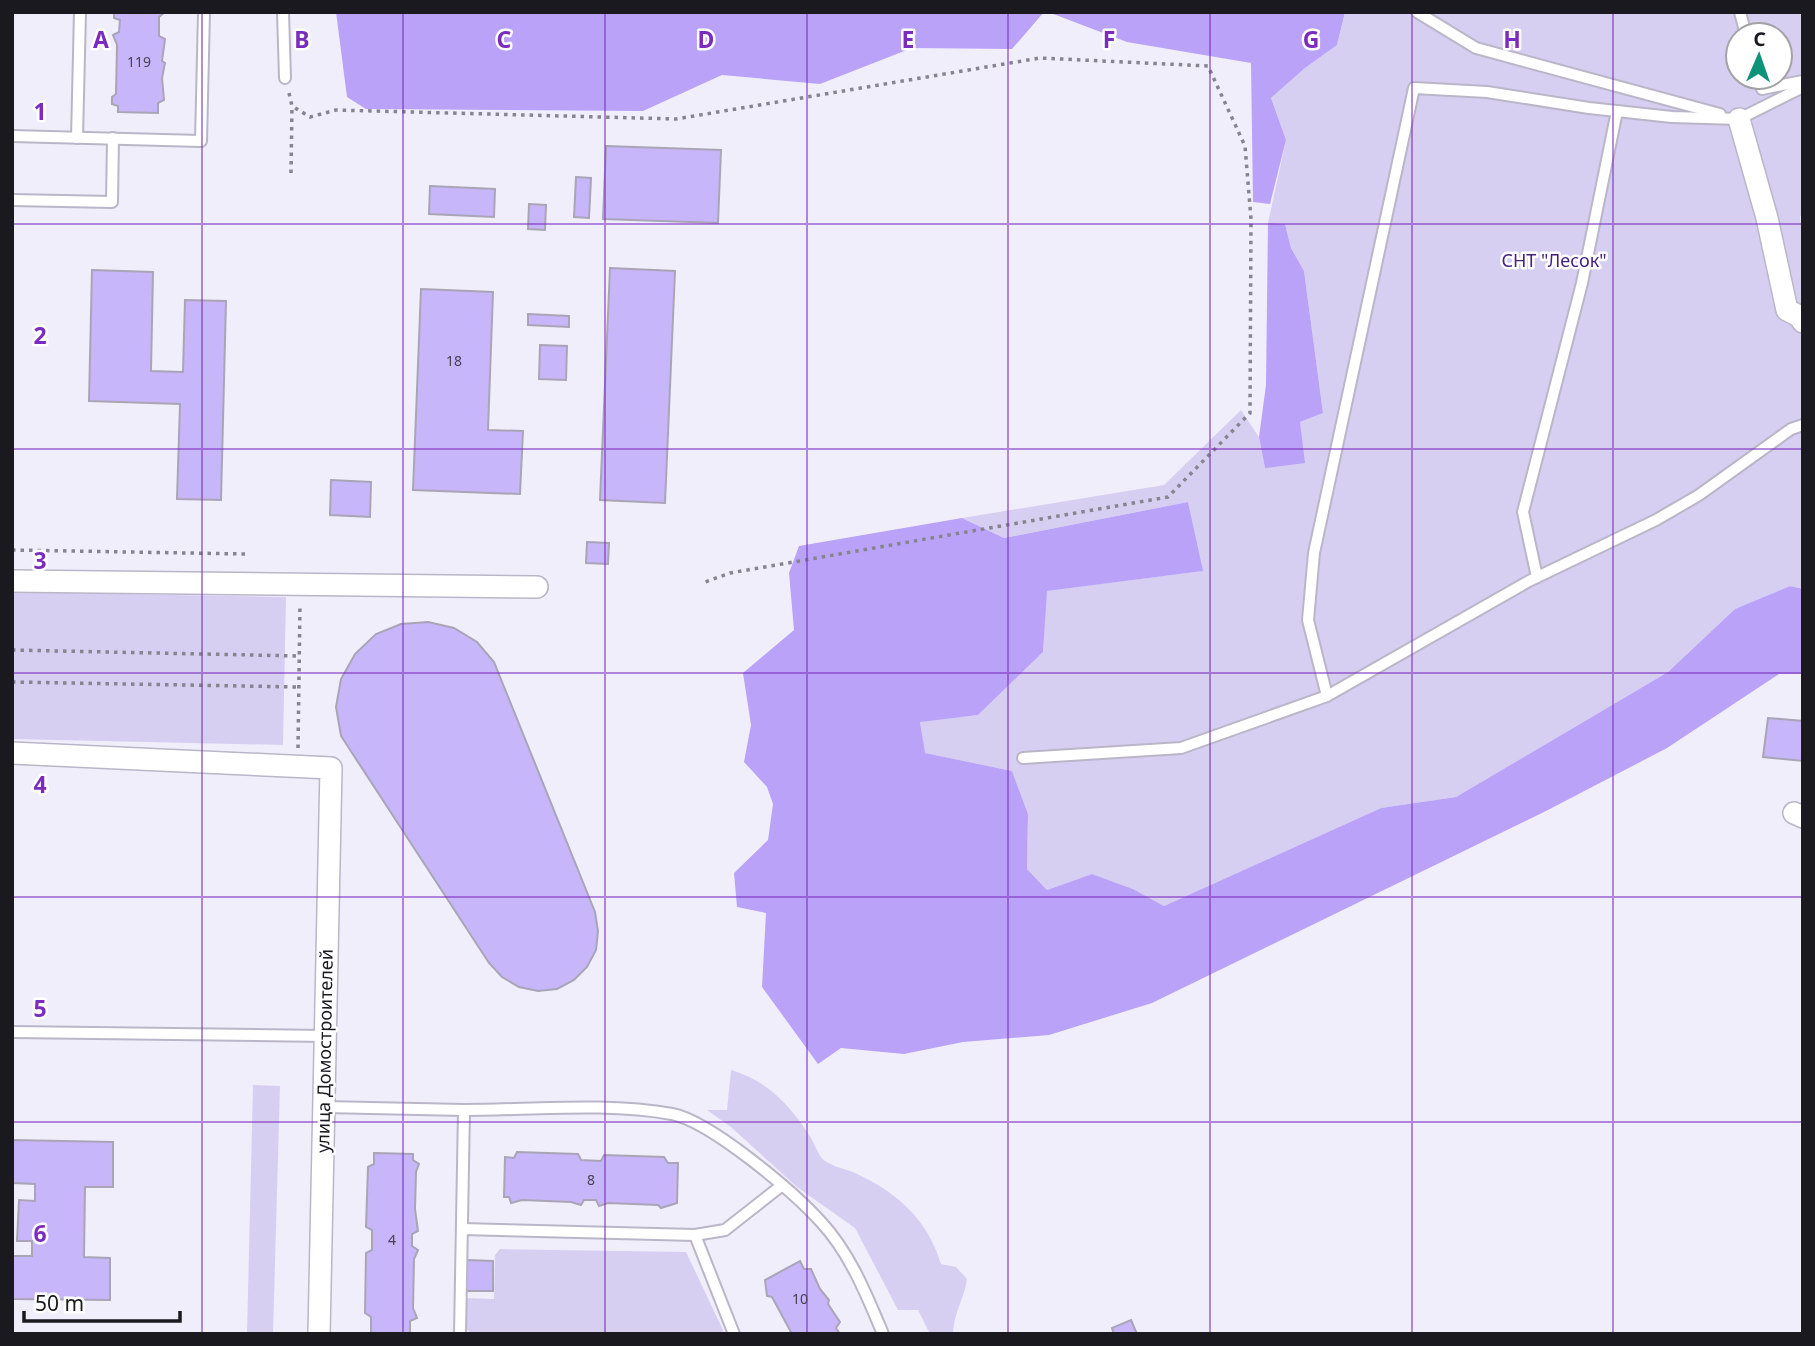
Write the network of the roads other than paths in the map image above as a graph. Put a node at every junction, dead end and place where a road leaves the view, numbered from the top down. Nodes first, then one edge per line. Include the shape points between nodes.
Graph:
1 (80, 12) edge
2 (204, 12) edge
3 (283, 12) edge
4 (1417, 12) edge
5 (285, 78) road end
6 (1803, 87) edge
7 (1618, 111) junction
8 (1740, 119) junction
9 (12, 136) edge
10 (77, 138) junction
11 (113, 138) junction
12 (12, 200) edge
13 (1803, 322) edge
14 (1803, 425) edge
15 (1537, 577) junction
16 (12, 581) edge
17 (537, 587) dead end
18 (1327, 696) junction
19 (12, 753) edge
20 (1023, 758) dead end
21 (12, 1032) edge
22 (325, 1036) junction
23 (324, 1107) junction
24 (464, 1110) junction
25 (781, 1186) junction
26 (462, 1229) junction
27 (695, 1235) junction
28 (319, 1334) edge
29 (460, 1334) edge
30 (734, 1334) edge
31 (883, 1334) edge

1 - 10 lane
2 - 11 lane via 201,141
3 - 5 lane
4 - 8 lane via 1476,48
6 - 8 lane
7 - 8 lane
7 - 15 lane via 1582,284 1523,512
7 - 18 lane via 1487,92 1414,88 1314,553 1307,620
8 - 13 street via 1787,310
9 - 10 lane
10 - 11 lane
11 - 12 lane via 112,202
14 - 15 lane via 1656,520
15 - 18 lane
16 - 17 street
18 - 20 lane via 1181,748
19 - 22 street, улица Домостроителей via 331,768
21 - 22 lane
22 - 23 street, улица Домостроителей
23 - 24 lane
23 - 28 street, улица Домостроителей
24 - 25 lane via 635,1110 675,1115 704,1128
24 - 26 lane
25 - 27 lane via 725,1230
25 - 31 lane via 822,1223 850,1264
26 - 27 lane
26 - 29 lane
27 - 30 lane

